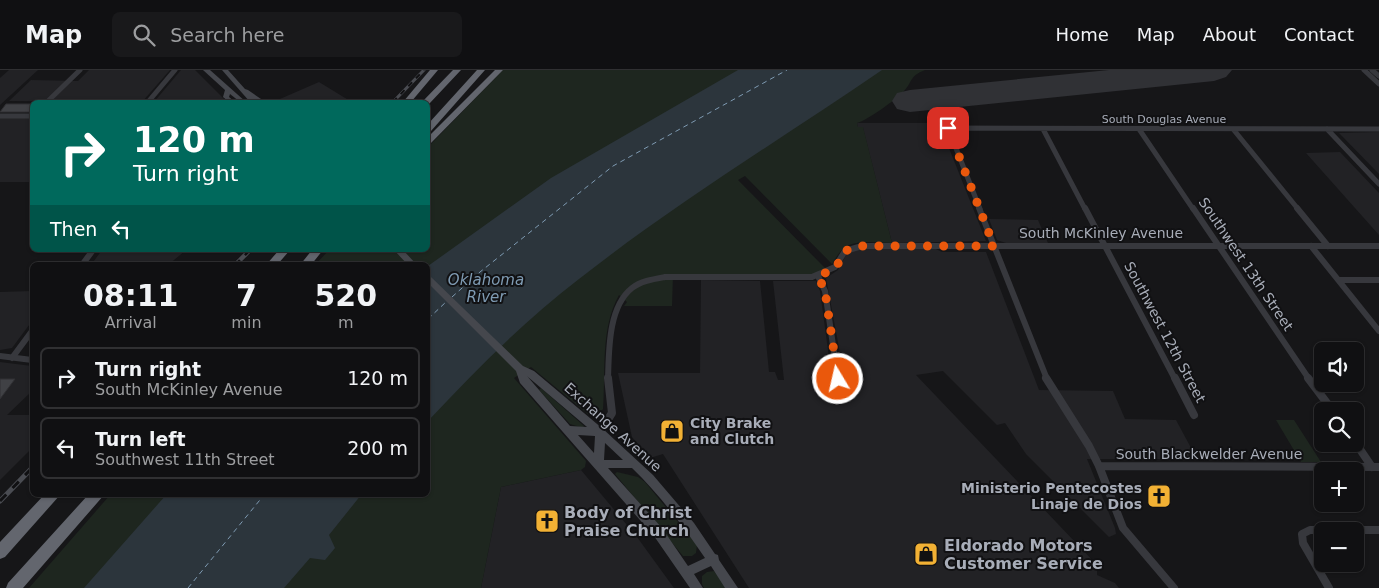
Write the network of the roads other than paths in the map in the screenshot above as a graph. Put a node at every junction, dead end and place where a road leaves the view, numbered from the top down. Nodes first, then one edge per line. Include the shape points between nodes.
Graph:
1 (80, 70) edge
2 (175, 70) edge
3 (206, 70) edge
4 (226, 70) edge
5 (434, 70) edge
6 (456, 70) edge
7 (481, 70) edge
8 (499, 70) edge
9 (1364, 70) edge
10 (1372, 70) edge
11 (1370, 76) junction
12 (1379, 76) edge
13 (1379, 84) edge
14 (242, 88) junction
15 (228, 90) junction
16 (49, 100) edge
17 (150, 100) edge
18 (230, 100) edge
19 (240, 100) edge
20 (251, 100) edge
21 (259, 100) edge
22 (409, 100) edge
23 (428, 100) edge
24 (0, 116) edge
25 (30, 116) edge
26 (430, 127) edge
27 (1043, 129) junction
28 (1140, 129) junction
29 (1233, 129) junction
30 (1327, 129) junction
31 (1379, 129) edge
32 (430, 139) edge
33 (1379, 184) edge
34 (994, 246) junction
35 (1105, 246) junction
36 (1218, 246) junction
37 (1311, 246) junction
38 (1328, 246) junction
39 (1379, 246) edge
40 (283, 252) edge
41 (316, 252) edge
42 (400, 252) edge
43 (274, 262) edge
44 (308, 262) edge
45 (410, 262) edge
46 (818, 276) junction
47 (1339, 280) junction
48 (1379, 280) edge
49 (430, 281) edge
50 (1379, 331) edge
51 (30, 334) edge
52 (0, 356) edge
53 (12, 358) junction
54 (30, 360) edge
55 (520, 369) junction
56 (838, 379) dead end
57 (1326, 402) edge
58 (1194, 415) dead end
59 (568, 430) junction
60 (600, 432) junction
61 (1363, 452) edge
62 (598, 464) junction
63 (635, 464) junction
64 (1099, 466) junction
65 (1376, 467) edge
66 (52, 497) edge
67 (95, 497) edge
68 (1379, 530) edge
69 (0, 552) edge
70 (714, 559) junction
71 (687, 572) junction
72 (13, 588) edge
73 (697, 588) edge
74 (732, 588) edge
75 (1174, 588) edge
76 (1329, 588) edge

1 - 16 street
2 - 17 street
3 - 15 main road
4 - 14 main road
5 - 22 highway
6 - 23 highway
7 - 26 highway
8 - 32 highway
9 - 11 street
10 - 12 street
11 - 12 street
11 - 13 street
14 - 20 main road
14 - 21 main road
15 - 18 main road via 226,97
15 - 19 main road
24 - 25 street
27 - 28 street, South Douglas Avenue
27 - 34 street, South Douglas Avenue via 948,128
27 - 35 street, Southwest 12th Street
28 - 29 street, South Douglas Avenue
28 - 36 street, Southwest 13th Street
29 - 30 street, South Douglas Avenue
29 - 38 street
30 - 31 street, South Douglas Avenue
30 - 33 street
34 - 35 street, South McKinley Avenue
34 - 46 street, South McKinley Avenue via 859,246 846,251 835,267
34 - 64 street via 1042,371
35 - 36 street, South McKinley Avenue
35 - 58 street, Southwest 12th Street
36 - 37 street, South McKinley Avenue
36 - 57 street, Southwest 13th Street
37 - 38 street, South McKinley Avenue
37 - 47 street
38 - 39 street, South McKinley Avenue
40 - 43 highway
41 - 44 highway
42 - 45 main road
46 - 56 street via 825,291
46 - 60 street, South McKinley Avenue via 656,278 628,290 615,316 610,347 608,378 612,413
47 - 48 street
47 - 50 street
49 - 55 main road, Exchange Avenue
51 - 53 street
52 - 53 street
53 - 54 street
55 - 59 main road, Exchange Avenue via 523,380
55 - 60 main road, Exchange Avenue via 532,374
59 - 60 main road
59 - 62 main road, Exchange Avenue
60 - 62 main road
60 - 63 main road, Exchange Avenue
61 - 65 street
62 - 63 main road
62 - 71 main road, Exchange Avenue via 658,532
63 - 70 main road, Exchange Avenue
64 - 65 street, South Blackwelder Avenue
64 - 75 street via 1123,528
66 - 69 highway
67 - 72 highway
68 - 76 street via 1310,530 1302,534 1303,543
70 - 71 main road
70 - 74 main road, Exchange Avenue
71 - 73 main road, Exchange Avenue

